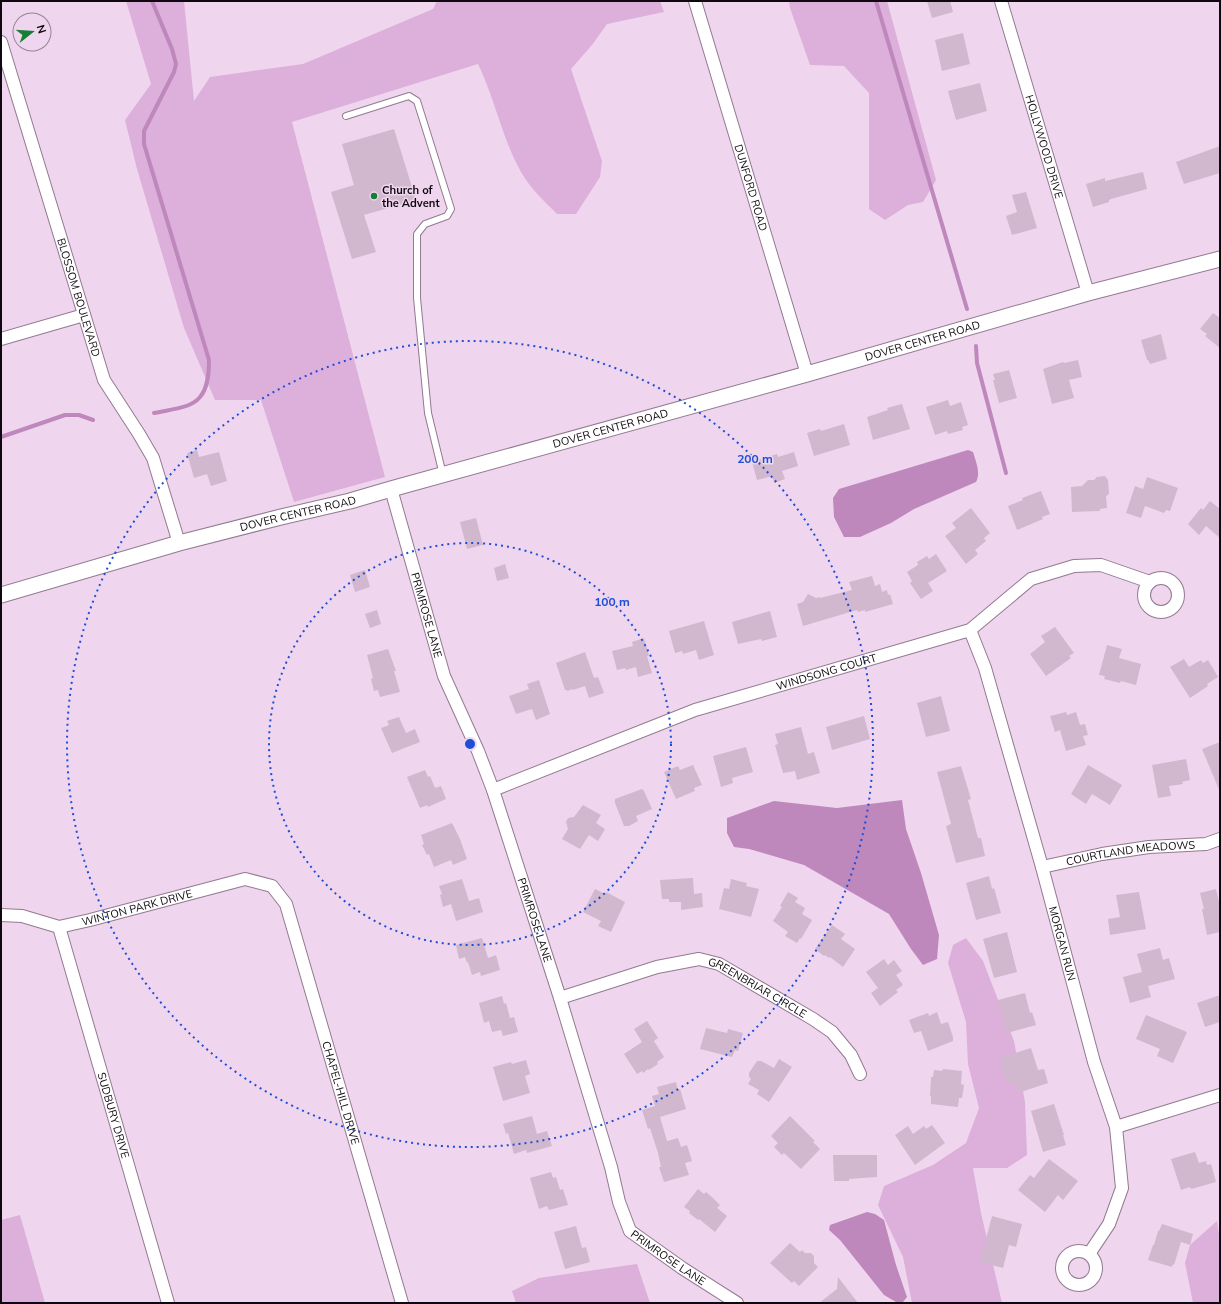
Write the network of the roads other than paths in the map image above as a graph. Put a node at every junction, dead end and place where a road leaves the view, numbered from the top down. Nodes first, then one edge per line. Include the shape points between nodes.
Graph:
1 (695, 1) edge
2 (1001, 1) edge
3 (1, 42) edge
4 (346, 116) dead end
5 (1220, 259) edge
6 (1088, 293) junction
7 (84, 315) junction
8 (1, 338) edge
9 (807, 374) junction
10 (443, 474) junction
11 (391, 489) junction
12 (179, 543) junction
13 (1150, 582) dead end
14 (1, 595) edge
15 (970, 630) junction
16 (493, 790) junction
17 (1220, 839) edge
18 (1042, 867) junction
19 (272, 886) joint
20 (1, 915) edge
21 (59, 927) junction
22 (560, 998) junction
23 (860, 1074) dead end
24 (1220, 1095) edge
25 (1116, 1127) junction
26 (1089, 1254) dead end
27 (168, 1303) edge
28 (402, 1303) edge
29 (737, 1303) edge

1 - 9 street, DUNFORD ROAD
2 - 6 street, HOLLYWOOD DRIVE
3 - 7 street, BLOSSOM BOULEVARD
4 - 10 lane via 409,96 417,101 451,209 447,216 425,224 417,234 418,298 428,413
5 - 6 street, DOVER CENTER ROAD
6 - 9 street, DOVER CENTER ROAD
7 - 8 street
7 - 12 street, BLOSSOM BOULEVARD via 104,380 153,458
9 - 10 street, DOVER CENTER ROAD
10 - 11 street, DOVER CENTER ROAD
11 - 12 street, DOVER CENTER ROAD
11 - 16 street, PRIMROSE LANE via 444,676
12 - 14 street, DOVER CENTER ROAD
13 - 15 street, WINDSONG COURT via 1101,565 1074,566 1031,579
15 - 16 street, WINDSONG COURT via 695,710
15 - 18 street, MORGAN RUN via 985,668
16 - 22 street, PRIMROSE LANE
17 - 18 street, COURTLAND MEADOWS via 1206,844 1149,847 1102,854
18 - 25 street, MORGAN RUN via 1094,1062
19 - 21 street, WINTON PARK DRIVE via 245,879
19 - 28 street, CHAPEL-HILL DRIVE via 286,904
20 - 21 street, WINTON PARK DRIVE via 22,916
21 - 27 street, SUDBURY DRIVE
22 - 23 street, GREENBRIAR CIRCLE via 657,967 699,959 719,964 832,1032 852,1055
22 - 29 street, PRIMROSE LANE via 611,1167 619,1202 630,1231
24 - 25 street
25 - 26 street, MORGAN RUN via 1122,1188 1109,1224

